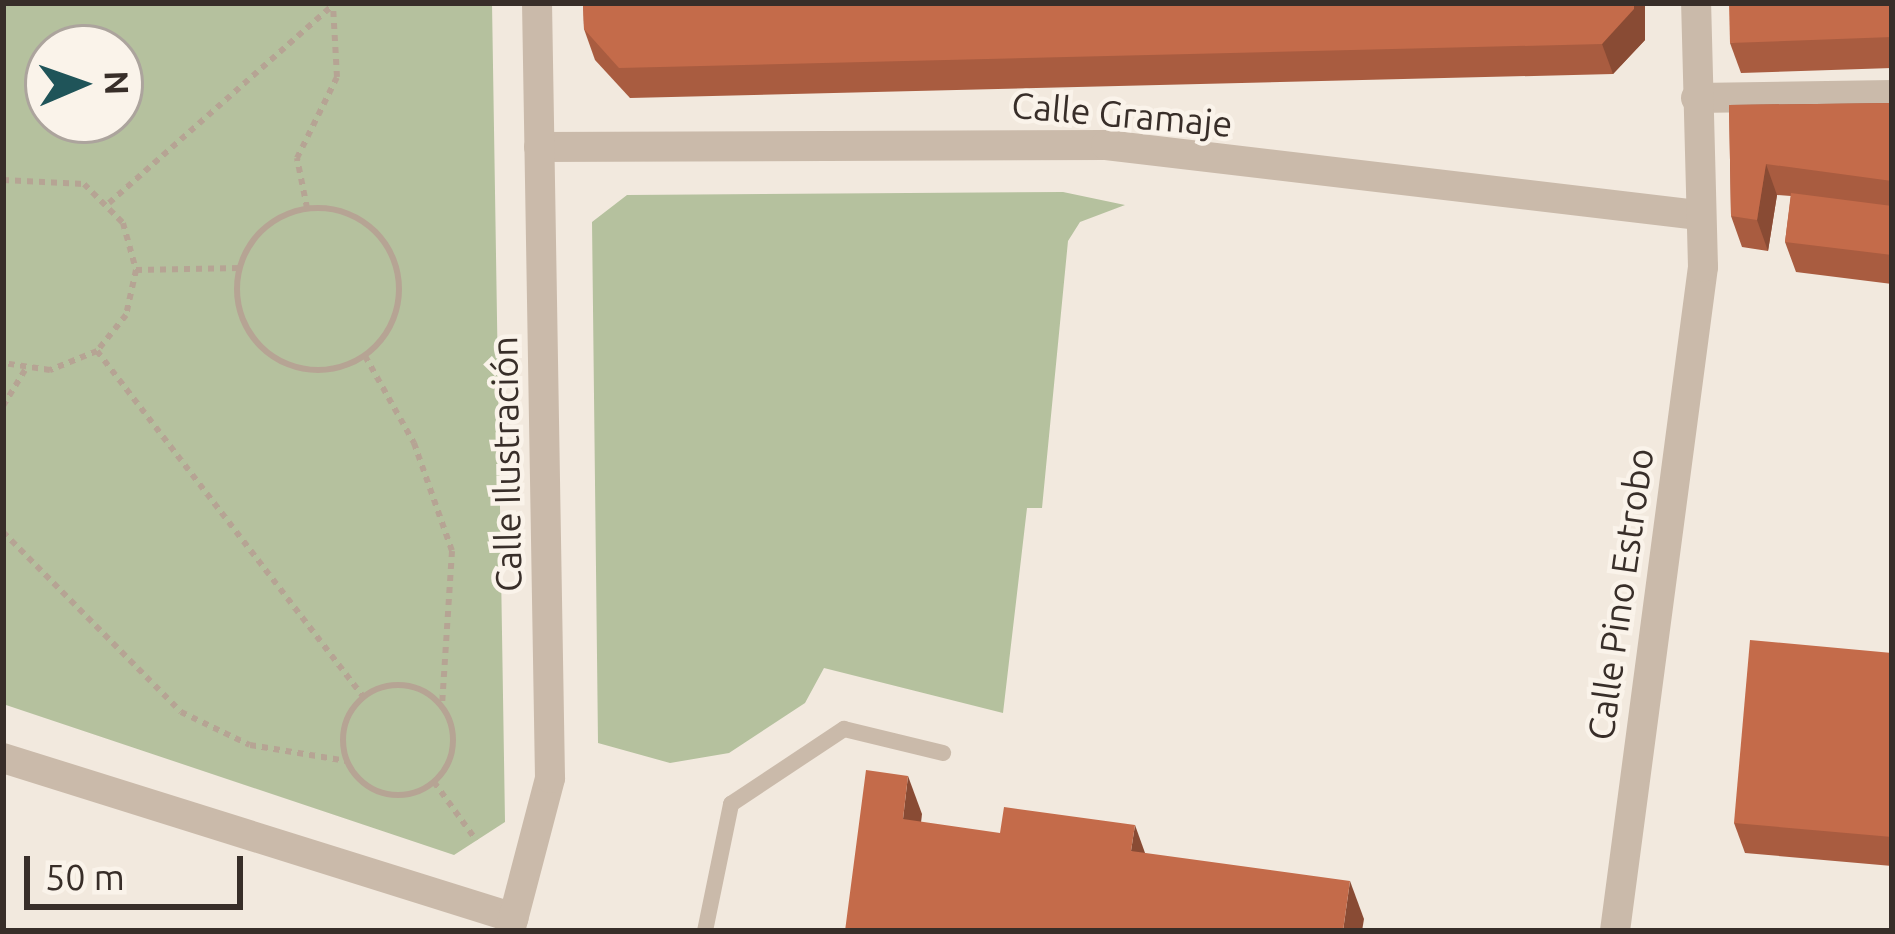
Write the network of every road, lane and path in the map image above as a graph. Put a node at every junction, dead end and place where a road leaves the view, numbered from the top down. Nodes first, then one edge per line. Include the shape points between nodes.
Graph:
1 (537, 3) edge
2 (1696, 3) edge
3 (332, 4) edge
4 (1892, 95) edge
5 (1696, 98) junction
6 (539, 147) junction
7 (3, 180) edge
8 (109, 203) junction
9 (307, 208) junction
10 (1696, 215) junction
11 (240, 268) junction
12 (136, 270) junction
13 (97, 351) junction
14 (365, 356) junction
15 (3, 363) edge
16 (25, 370) junction
17 (3, 406) edge
18 (3, 532) edge
19 (363, 697) junction
20 (442, 706) junction
21 (943, 753) dead end
22 (3, 758) edge
23 (347, 760) junction
24 (434, 782) junction
25 (476, 840) dead end
26 (512, 925) edge
27 (706, 931) edge
28 (1615, 931) edge

1 - 6 street, Calle Ilustración
2 - 5 street, Calle Pino Estrobo
3 - 8 path
3 - 9 path via 337,77 296,158
4 - 5 street
5 - 10 street, Calle Pino Estrobo
6 - 10 street, Calle Gramaje via 1106,145
6 - 26 street, Calle Ilustración via 550,778
7 - 8 path via 55,174
8 - 12 path
9 - 11 path via 257,234
9 - 14 path via 359,218 394,259 396,313
10 - 28 street, Calle Pino Estrobo via 1703,267
11 - 12 path
11 - 14 path via 242,317 272,356 318,370
12 - 13 path via 126,315
13 - 16 path
13 - 19 path
14 - 20 path via 414,442 452,551
15 - 16 path
16 - 17 path
18 - 23 path via 181,712 250,745
19 - 20 path via 396,685
19 - 23 path via 345,726
20 - 24 path via 453,737
21 - 27 lane via 844,729 731,804
22 - 26 street
23 - 24 path via 385,794
24 - 25 path

